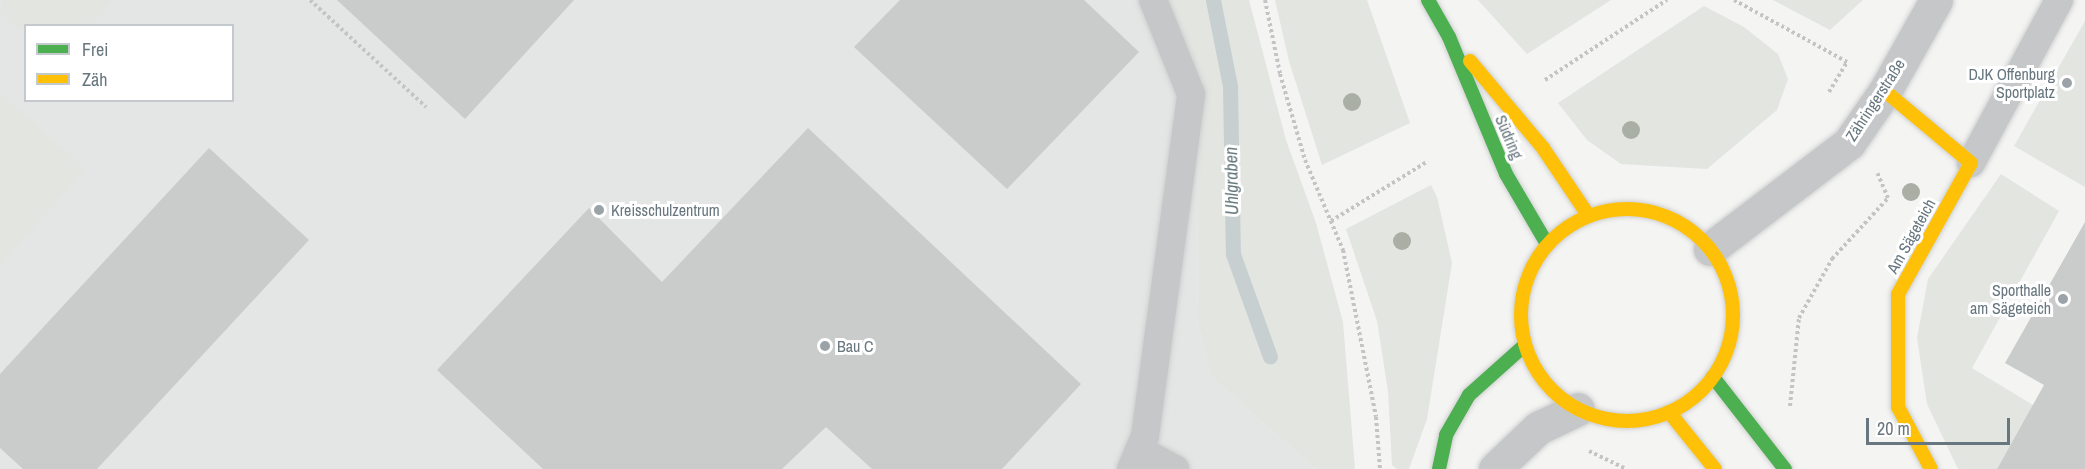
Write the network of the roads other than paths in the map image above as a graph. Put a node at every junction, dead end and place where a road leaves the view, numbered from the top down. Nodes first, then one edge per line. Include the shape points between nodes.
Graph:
1 (1153, 0) edge
2 (1428, 0) edge
3 (1936, 0) edge
4 (2059, 0) edge
5 (1449, 37) junction
6 (1885, 91) junction
7 (1971, 162) junction
8 (1588, 215) junction
9 (1547, 244) junction
10 (1710, 249) junction
11 (1525, 345) junction
12 (1713, 377) junction
13 (1578, 409) junction
14 (1669, 412) junction
15 (1135, 459) edge
16 (1174, 469) edge
17 (1439, 469) edge
18 (1495, 469) edge
19 (1715, 469) edge
20 (1785, 469) edge
21 (1931, 469) edge

1 - 15 lane via 1191,94 1151,395
2 - 5 street, Südring
3 - 6 street, Zähringerstraße
4 - 7 lane
5 - 8 street, Südring via 1543,148
5 - 9 street, Südring via 1506,174
6 - 7 street
6 - 10 street, Zähringerstraße via 1849,143
7 - 21 street, Am Sägeteich via 1898,294 1898,407
8 - 9 street
8 - 10 street via 1616,209 1650,211 1683,225
9 - 11 street via 1534,263 1522,294
10 - 12 street via 1724,272 1733,320 1729,343
11 - 13 street via 1551,388
11 - 17 street via 1468,395 1446,435
12 - 14 street via 1699,393
12 - 20 street
13 - 14 street via 1610,420 1646,419
13 - 18 street via 1538,428
14 - 19 street
15 - 16 lane

